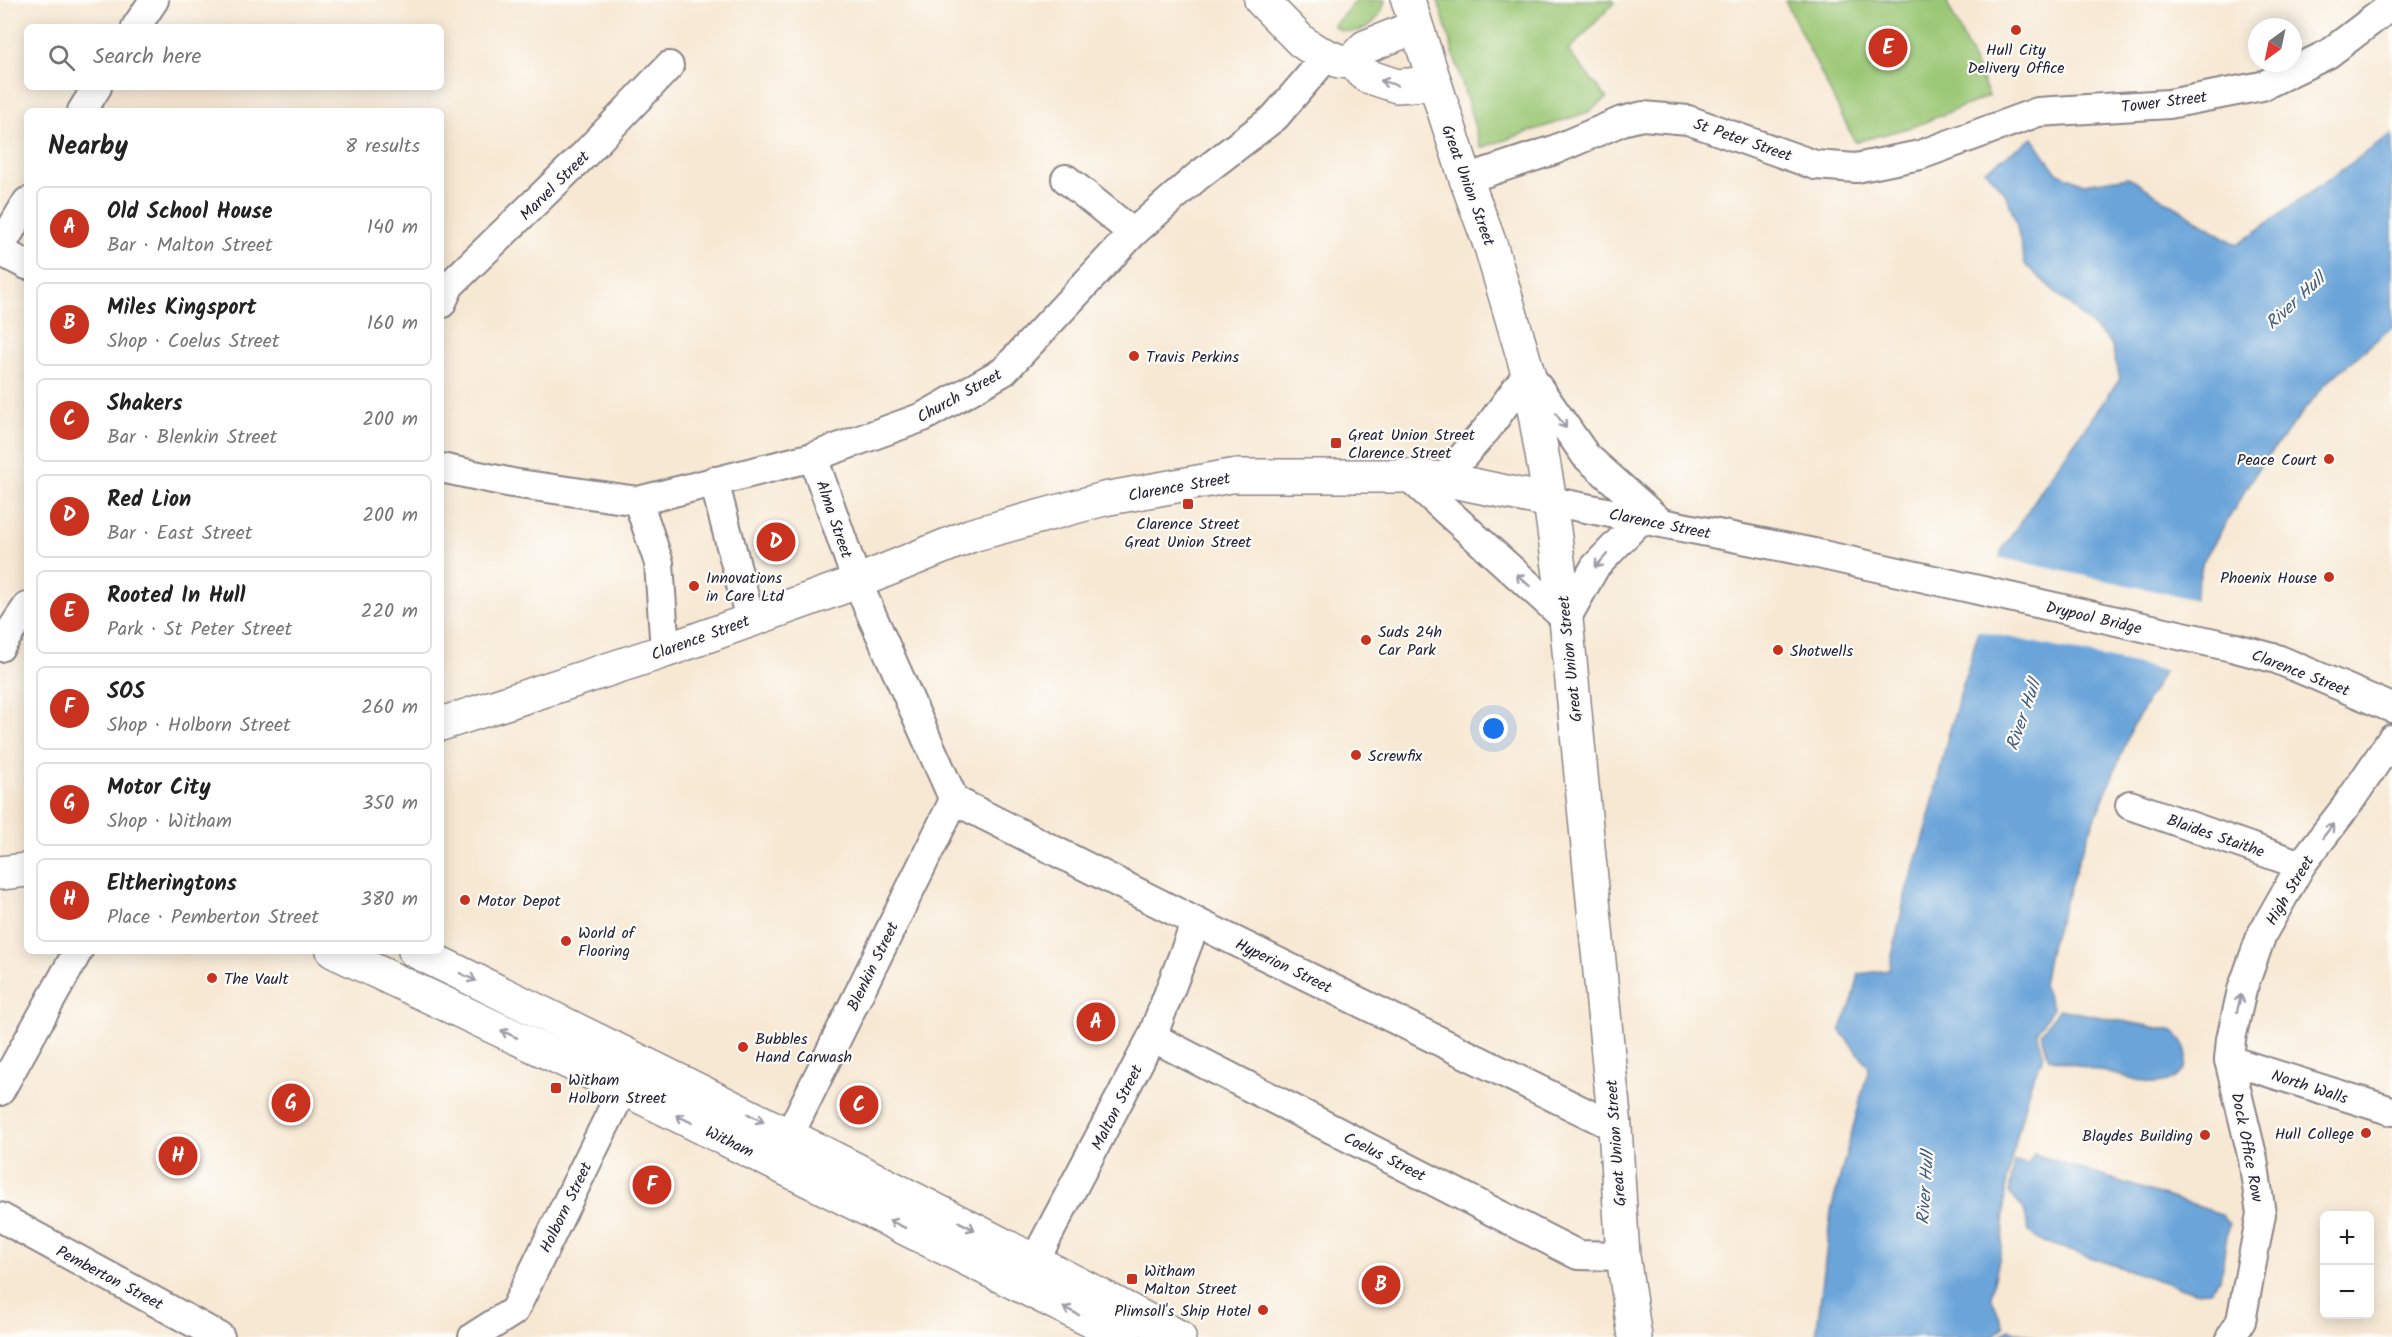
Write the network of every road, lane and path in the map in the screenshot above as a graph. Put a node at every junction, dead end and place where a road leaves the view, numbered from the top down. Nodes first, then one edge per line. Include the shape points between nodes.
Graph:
1 (154, 0) edge
2 (1261, 0) edge
3 (2392, 5) edge
4 (1411, 14) edge
5 (138, 24) edge
6 (1339, 59) junction
7 (669, 66) dead end
8 (1433, 83) junction
9 (95, 90) edge
10 (84, 108) edge
11 (1920, 154) joint
12 (1066, 179) dead end
13 (1466, 179) junction
14 (24, 207) edge
15 (1133, 233) junction
16 (0, 249) edge
17 (24, 263) edge
18 (444, 298) edge
19 (1528, 373) junction
20 (813, 457) junction
21 (444, 469) edge
22 (1408, 476) junction
23 (1443, 479) junction
24 (714, 481) junction
25 (638, 501) junction
26 (1550, 501) junction
27 (1651, 521) junction
28 (857, 582) junction
29 (1980, 591) joint
30 (24, 611) edge
31 (750, 619) junction
32 (1566, 619) junction
33 (2208, 643) joint
34 (0, 647) edge
35 (665, 651) junction
36 (2392, 708) edge
37 (444, 723) edge
38 (2392, 739) edge
39 (954, 800) junction
40 (2130, 805) dead end
41 (2301, 865) junction
42 (24, 870) edge
43 (0, 873) edge
44 (1196, 922) junction
45 (76, 954) edge
46 (339, 954) edge
47 (421, 954) edge
48 (1152, 1037) junction
49 (638, 1059) junction
50 (2229, 1060) junction
51 (623, 1088) junction
52 (0, 1091) edge
53 (2392, 1111) edge
54 (1615, 1126) junction
55 (782, 1149) junction
56 (0, 1217) edge
57 (1623, 1256) junction
58 (1029, 1273) junction
59 (220, 1337) edge
60 (473, 1337) edge
61 (1124, 1337) edge
62 (1179, 1337) edge
63 (1635, 1337) edge
64 (2231, 1337) edge

1 - 5 street
2 - 6 main road via 1301,41
3 - 11 street, Tower Street via 2328,54 2262,86 2169,104 2038,112
4 - 6 main road via 1365,47
4 - 8 main road, Great Union Street
8 -> 6 main road via 1397,86 1367,76
6 - 15 street, Church Street via 1275,117 1198,176
7 - 18 street, Marvel Street via 450,285
8 - 13 main road, Great Union Street
9 - 10 street
11 - 13 street, St Peter Street via 1856,168 1815,165 1688,120 1643,116
12 - 15 street
13 - 19 main road, Great Union Street via 1491,247
14 - 16 street
15 - 20 street, Church Street via 1004,371 923,417
16 - 17 street
19 - 23 street via 1487,429
19 - 26 main road, Great Union Street
19 -> 27 street via 1586,456
20 - 24 street, Church Street
20 - 28 street, Alma Street
21 - 25 street, Church Street
22 - 23 main road, Clarence Street
22 - 28 main road, Clarence Street via 1231,476 1116,497 972,534
32 -> 22 street
23 - 26 main road, Clarence Street
24 - 25 street, Church Street
24 - 31 street
25 - 35 street via 659,563
26 - 27 street, Clarence Street
26 - 32 main road, Great Union Street
27 - 29 street, Clarence Street
27 -> 32 street via 1595,567
28 - 31 main road, Clarence Street
28 - 39 street, Alma Street
29 - 33 street, Drypool Bridge
30 - 34 street
31 - 35 main road, Clarence Street
32 - 54 main road, Great Union Street
33 - 36 street, Clarence Street via 2277,659
35 - 37 main road, Clarence Street
41 -> 38 street, High Street
39 - 44 street, Hyperion Street
39 - 55 street, Blenkin Street
40 - 41 street, Blaides Staithe
50 -> 41 street, High Street via 2242,990 2262,934
42 - 43 main road
44 - 48 street, Malton Street
44 - 54 street, Hyperion Street
45 - 52 street
51 -> 46 main road, Witham
47 -> 49 main road, Witham
48 - 57 street, Coelus Street via 1578,1255
48 - 58 street, Malton Street
49 - 51 street, Holborn Street
49 -> 55 main road, Witham
50 - 53 street, North Walls
50 - 64 street, Dock Office Row via 2253,1159 2261,1214 2241,1321
55 -> 51 main road, Witham
51 - 60 street, Holborn Street via 514,1311
54 - 57 main road, Great Union Street
55 - 58 main road, Witham
56 - 59 street, Pemberton Street
57 - 63 main road, Great Union Street
61 -> 58 main road, Witham
58 - 62 main road, Witham

